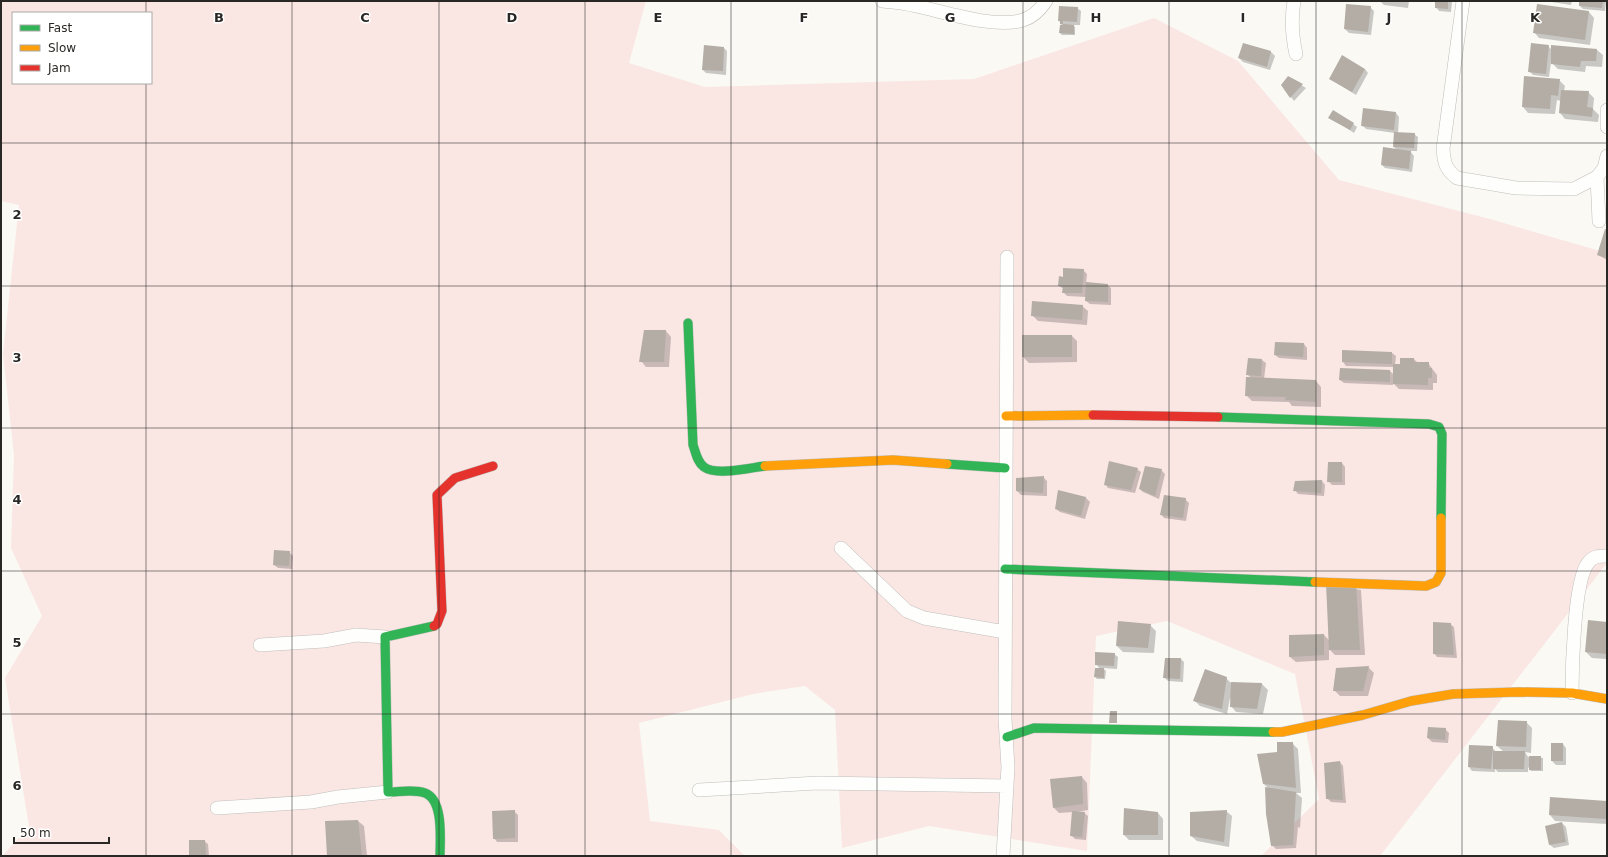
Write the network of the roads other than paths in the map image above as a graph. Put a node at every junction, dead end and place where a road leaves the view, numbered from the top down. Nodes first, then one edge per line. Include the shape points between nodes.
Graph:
1 (889, 1) edge
2 (1046, 1) edge
3 (1294, 1) edge
4 (1463, 1) edge
5 (1296, 54) dead end
6 (1607, 110) edge
7 (1607, 126) edge
8 (1607, 156) edge
9 (1597, 177) junction
10 (1599, 221) dead end
11 (1007, 257) dead end
12 (688, 323) dead end
13 (1006, 416) junction
14 (493, 466) dead end
15 (1005, 468) junction
16 (841, 548) dead end
17 (1607, 556) edge
18 (1005, 569) junction
19 (1005, 632) junction
20 (385, 637) junction
21 (260, 645) dead end
22 (1572, 693) junction
23 (1607, 700) edge
24 (1007, 737) junction
25 (1006, 786) junction
26 (699, 790) dead end
27 (388, 792) junction
28 (217, 808) dead end
29 (440, 856) edge
30 (1003, 856) edge

1 - 2 street via 985,21 1011,22 1035,15
3 - 5 street via 1292,13
4 - 9 street via 1443,149 1444,164 1450,173 1457,178 1516,188 1574,189
6 - 7 street
8 - 9 street via 1604,168
9 - 10 street
11 - 13 street
12 - 15 street via 693,445 698,460 704,467 715,472 778,465 892,460
13 - 15 street
13 - 18 street via 1156,415 1430,424 1439,427 1442,434 1442,450 1441,574 1436,582 1426,586
14 - 20 street via 454,478 444,485 437,495 442,611 438,624 432,628
15 - 18 street
16 - 19 street via 907,611 924,618
17 - 22 street via 1597,556 1588,563 1582,574 1572,649
18 - 19 street
19 - 24 street
20 - 21 street via 356,635 324,641
20 - 27 street
22 - 23 street
22 - 24 street via 1453,694 1411,701 1363,715 1282,732 1034,728
24 - 25 street
25 - 26 street via 817,783
25 - 30 street
27 - 28 street via 311,802
27 - 29 street via 426,793 434,798 438,807

